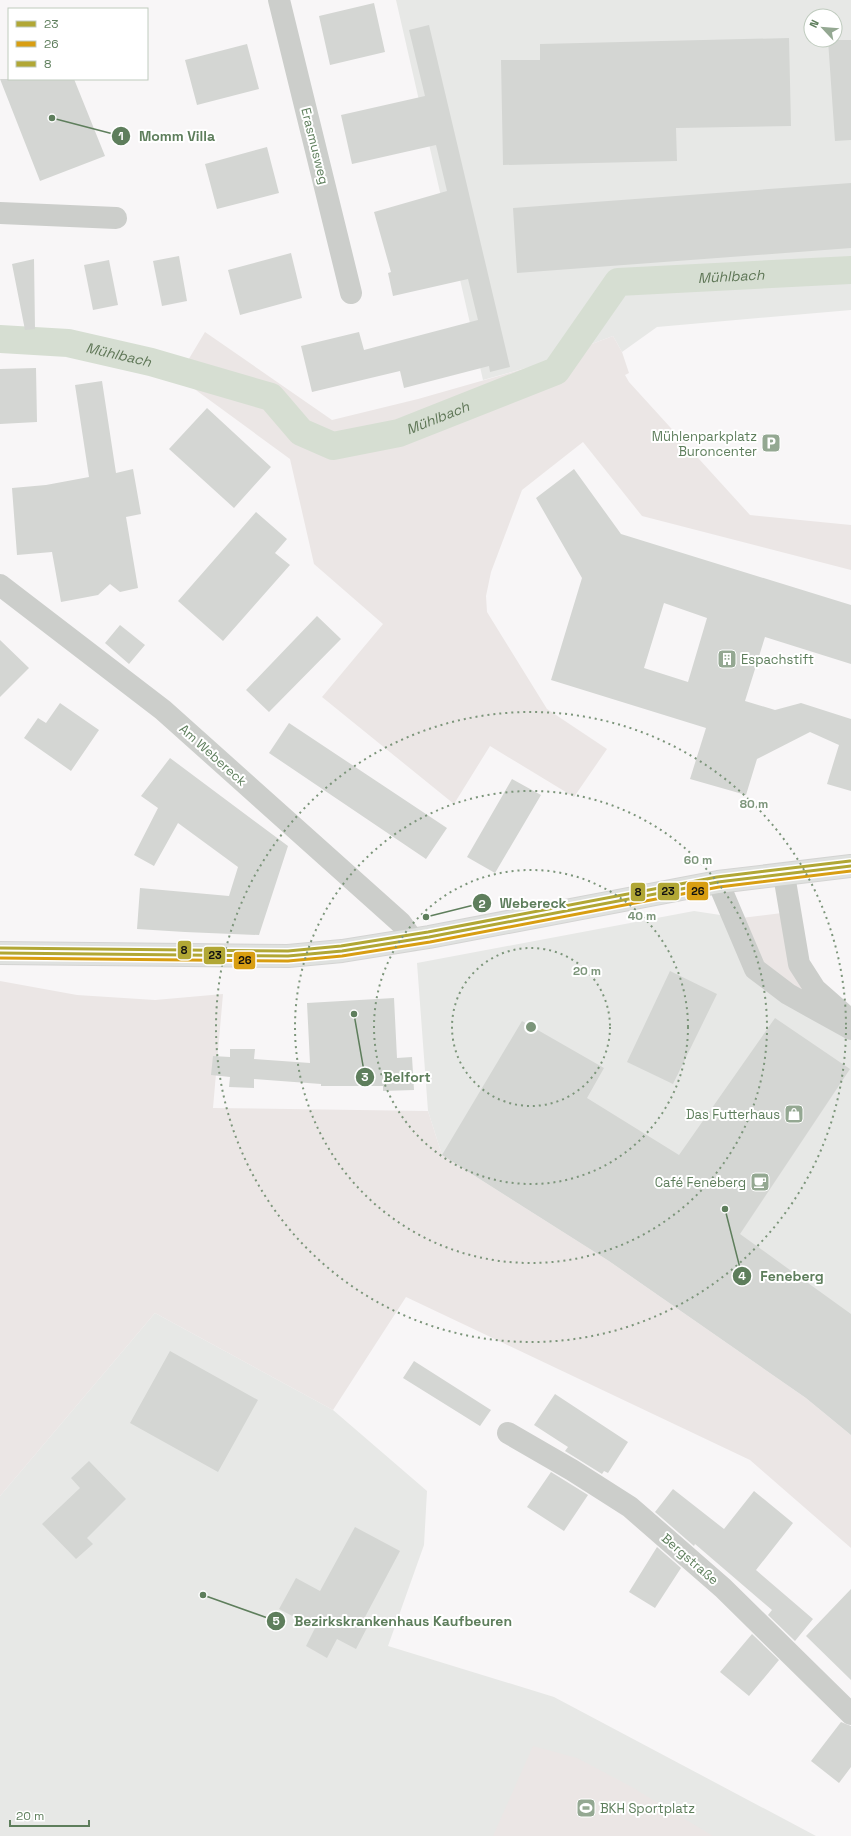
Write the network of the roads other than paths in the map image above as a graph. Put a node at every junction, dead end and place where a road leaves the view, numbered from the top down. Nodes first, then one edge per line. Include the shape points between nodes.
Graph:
1 (279, 0) edge
2 (0, 214) edge
3 (116, 218) dead end
4 (351, 292) dead end
5 (0, 585) edge
6 (851, 866) edge
7 (784, 875) junction
8 (718, 882) junction
9 (413, 940) junction
10 (0, 953) edge
11 (851, 1021) edge
12 (851, 1029) edge
13 (508, 1432) dead end
14 (851, 1714) edge

1 - 4 street, Erasmusweg
2 - 3 street
5 - 9 street, Am Webereck via 163,710 395,918
6 - 7 main road
7 - 8 main road
7 - 11 street via 799,964 815,989
8 - 9 main road
8 - 12 street via 755,969 788,994
9 - 10 main road via 288,956
13 - 14 street, Bergstraße via 630,1507 723,1588

